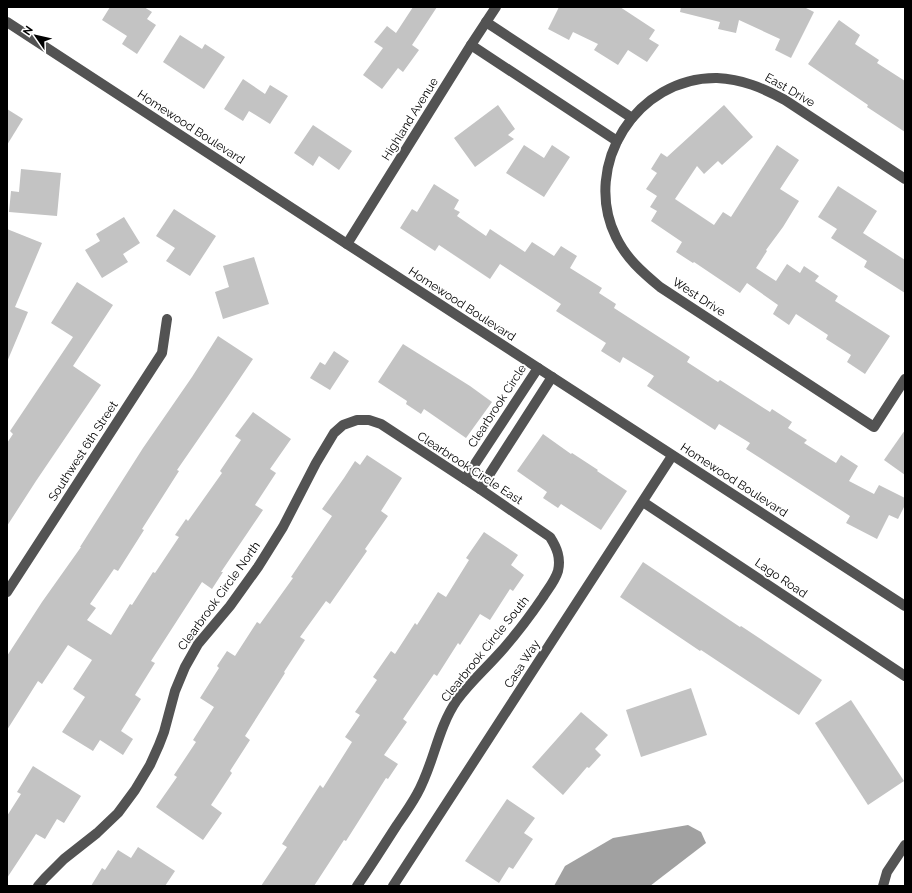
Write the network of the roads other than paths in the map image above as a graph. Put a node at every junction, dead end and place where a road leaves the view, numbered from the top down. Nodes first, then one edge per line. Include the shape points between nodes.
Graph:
1 (496, 7) edge
2 (7, 22) edge
3 (486, 22) junction
4 (471, 45) junction
5 (632, 118) junction
6 (624, 129) joint
7 (617, 141) junction
8 (905, 179) edge
9 (347, 244) junction
10 (167, 319) dead end
11 (538, 368) junction
12 (552, 377) junction
13 (905, 379) edge
14 (357, 420) joint
15 (672, 456) junction
16 (465, 479) junction
17 (480, 488) junction
18 (643, 502) junction
19 (558, 553) joint
20 (7, 592) edge
21 (905, 606) edge
22 (905, 676) edge
23 (905, 845) edge
24 (38, 886) edge
25 (357, 886) edge
26 (393, 886) edge
27 (883, 886) edge

1 - 3 street, Highland Avenue
2 - 9 street, Homewood Boulevard
3 - 4 street, Highland Avenue
3 - 5 street
4 - 7 street
4 - 9 street, Highland Avenue
5 - 6 street, East Drive
5 - 8 street, East Drive via 662,93 690,81 717,78 741,81 785,100
6 - 7 street, West Drive
7 - 13 street, West Drive via 608,168 606,192 611,225 623,249 634,263 660,287 874,427
9 - 11 street, Homewood Boulevard
10 - 20 street, Southwest 6th Street via 162,353
11 - 12 street, Homewood Boulevard
11 - 16 street, Clearbrook Circle
12 - 15 street, Homewood Boulevard
12 - 17 street
14 - 16 street, Clearbrook Circle East via 370,420 381,424
14 - 24 street, Clearbrook Circle North via 343,425 334,433 258,567 198,644 174,691 159,745 135,790 118,813 64,859
15 - 18 street, Casa Way
15 - 21 street, Homewood Boulevard
16 - 17 street, Clearbrook Circle East
17 - 19 street, Clearbrook Circle East via 550,537
18 - 22 street, Lago Road
18 - 26 street, Casa Way
19 - 25 street, Clearbrook Circle South via 558,571 532,614 473,679 450,710 417,794
23 - 27 street via 887,872

